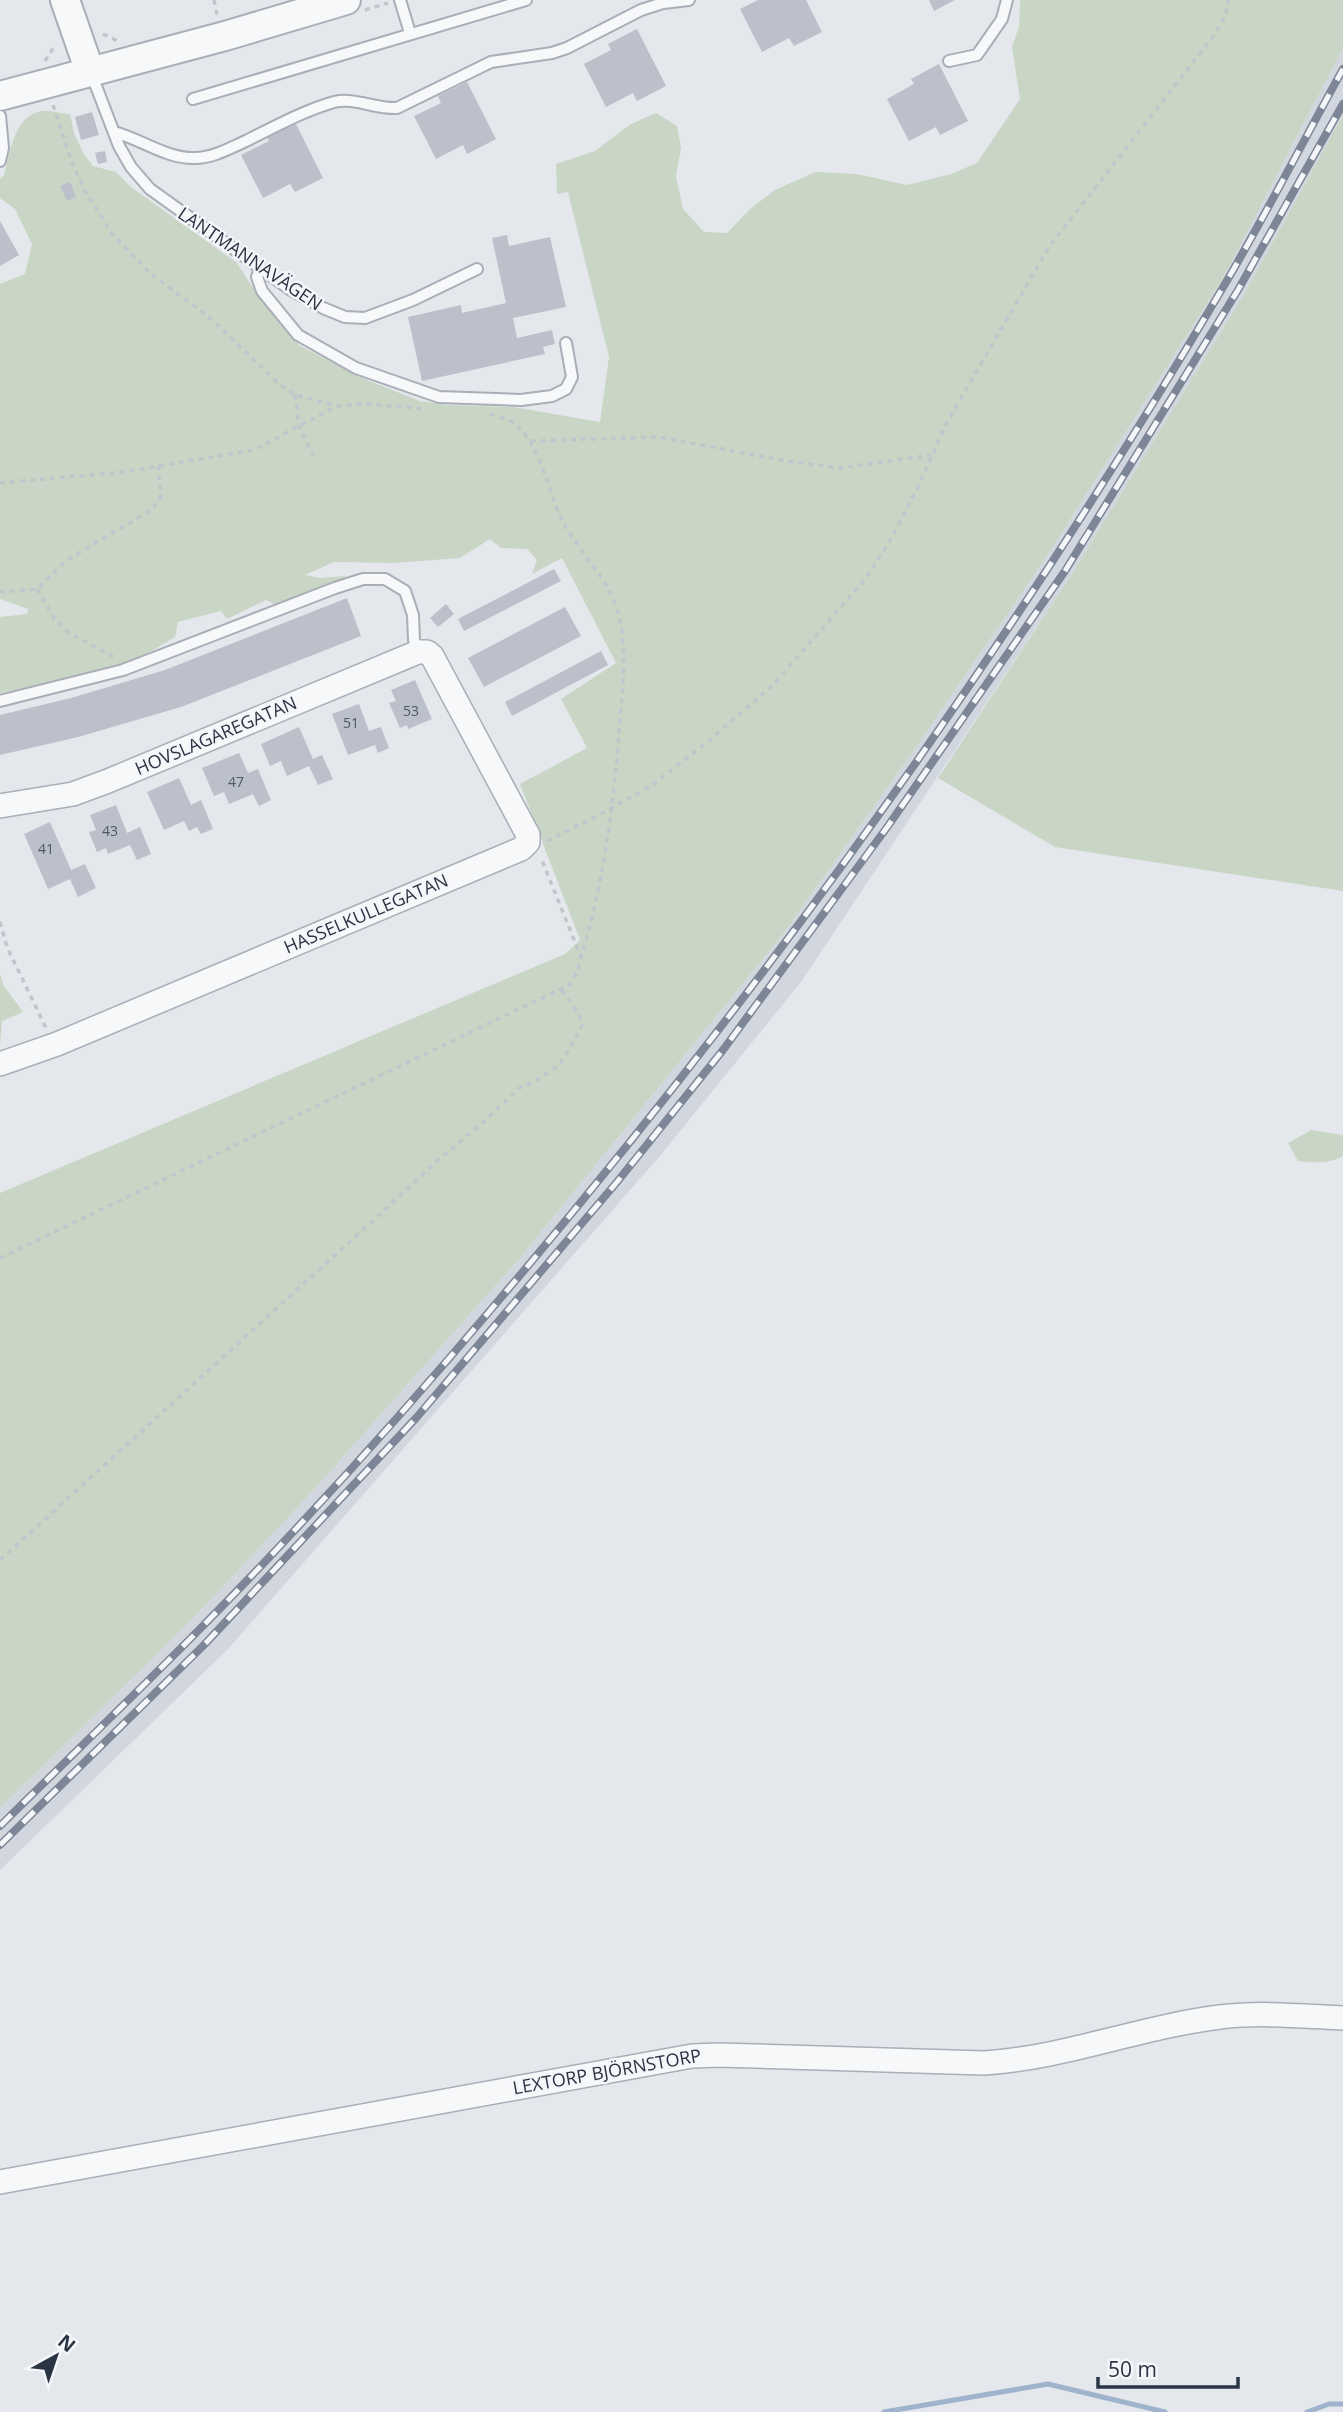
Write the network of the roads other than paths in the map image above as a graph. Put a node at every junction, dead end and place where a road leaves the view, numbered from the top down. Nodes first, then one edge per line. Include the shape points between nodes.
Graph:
1 (65, 0) edge
2 (346, 0) edge
3 (400, 0) edge
4 (526, 0) edge
5 (689, 0) edge
6 (1007, 0) edge
7 (410, 33) junction
8 (948, 61) dead end
9 (90, 72) junction
10 (0, 96) edge
11 (192, 99) dead end
12 (0, 116) edge
13 (114, 132) junction
14 (0, 161) edge
15 (260, 269) junction
16 (477, 269) dead end
17 (566, 342) dead end
18 (423, 652) junction
19 (0, 701) edge
20 (0, 806) edge
21 (0, 1064) edge
22 (1343, 2018) edge
23 (0, 2182) edge

1 - 9 street
2 - 9 street
3 - 7 lane
4 - 7 lane
5 - 13 lane via 641,10 568,48 491,62 397,108 353,101 318,107 216,155 178,156
6 - 8 lane via 1002,19 977,55
7 - 11 lane
9 - 10 street
9 - 13 lane, LANTMANNAVÄGEN
12 - 14 lane via 4,148
13 - 15 lane, LANTMANNAVÄGEN via 131,167 150,189
15 - 16 lane, LANTMANNAVÄGEN via 323,309 365,318
15 - 17 lane via 257,277 262,291 298,335 356,369 439,397 522,400 552,396 566,389 572,377
18 - 19 lane via 414,640 413,615 405,592 385,579 363,579 123,670
18 - 20 street, HOVSLAGAREGATAN via 73,794
18 - 21 street, HASSELKULLEGATAN via 432,656 532,844
22 - 23 street, LEXTORP BJÖRNSTORP via 1220,2017 1021,2061 692,2056

